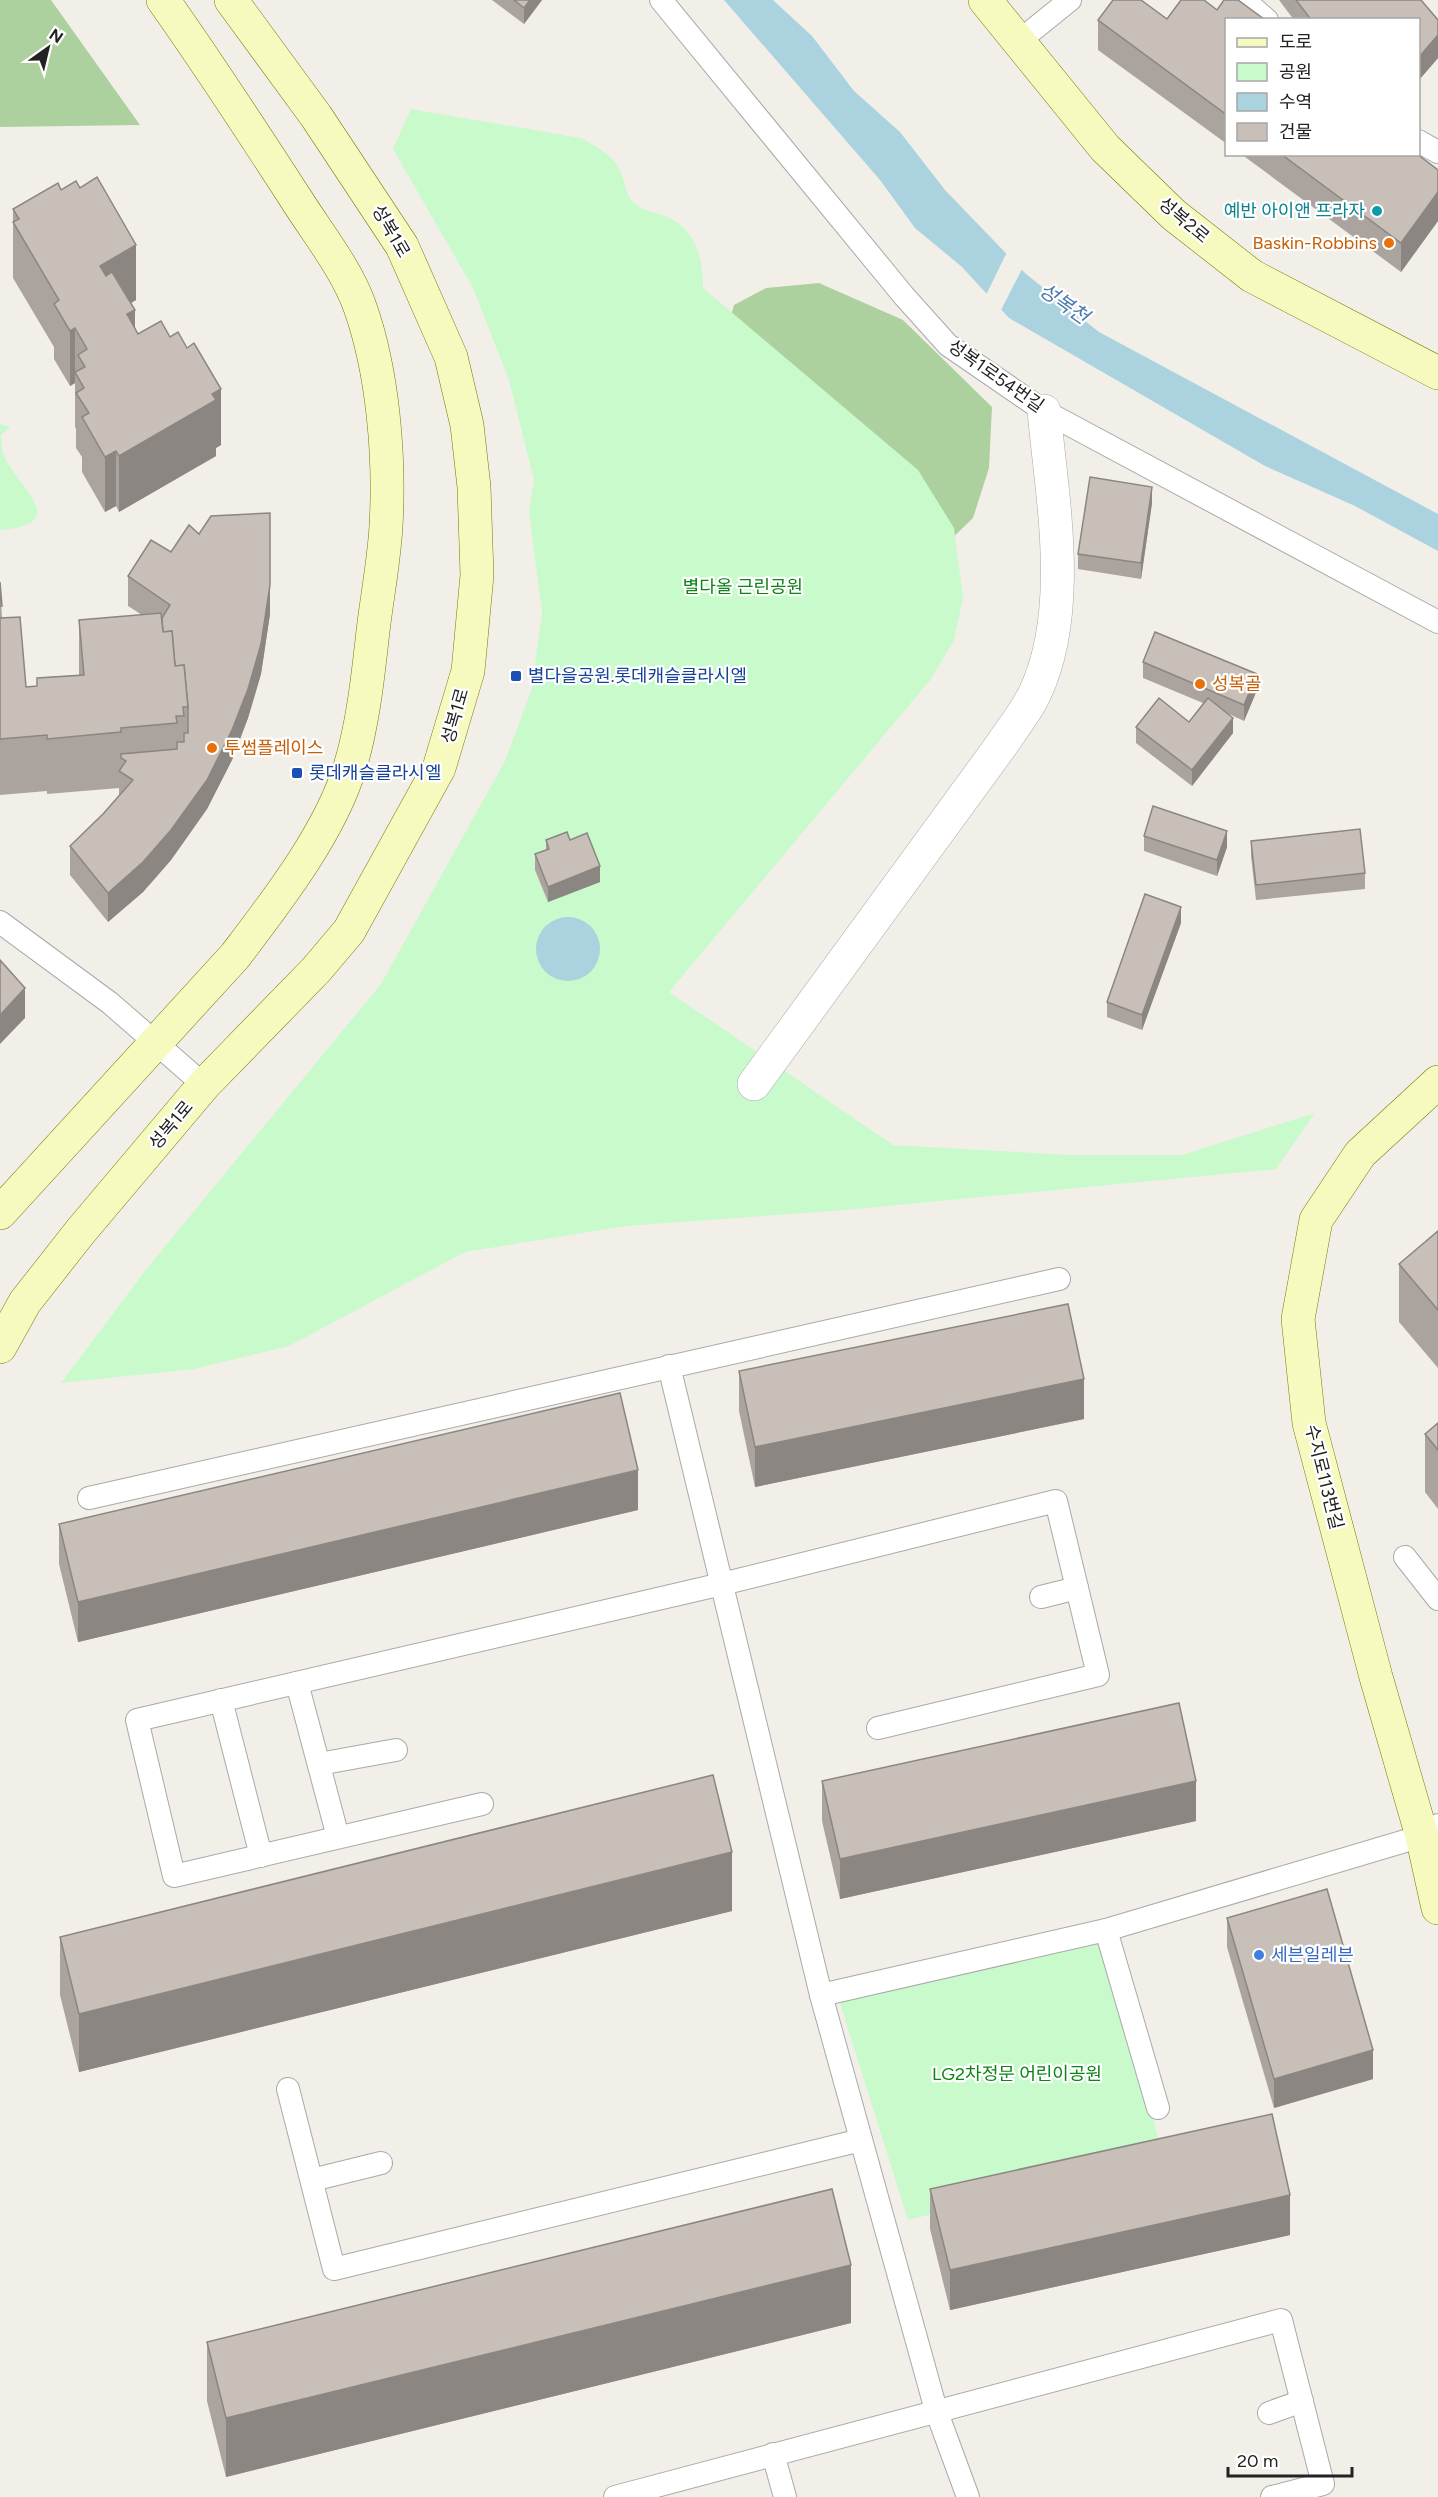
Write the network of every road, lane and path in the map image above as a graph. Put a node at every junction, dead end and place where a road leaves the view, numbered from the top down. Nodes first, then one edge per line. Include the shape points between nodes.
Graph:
1 (163, 0) edge
2 (231, 0) edge
3 (661, 0) edge
4 (985, 0) edge
5 (1070, 0) edge
6 (1244, 0) edge
7 (1265, 18) edge
8 (1018, 42) junction
9 (1420, 142) edge
10 (1438, 152) edge
11 (1438, 373) edge
12 (1044, 411) junction
13 (1438, 622) edge
14 (0, 922) edge
15 (154, 1041) junction
16 (1438, 1082) edge
17 (754, 1084) dead end
18 (204, 1085) junction
19 (0, 1213) edge
20 (1059, 1278) dead end
21 (0, 1347) edge
22 (669, 1366) junction
23 (89, 1498) dead end
24 (1405, 1557) dead end
25 (722, 1584) junction
26 (1077, 1588) junction
27 (1041, 1597) dead end
28 (1438, 1599) edge
29 (297, 1683) junction
30 (221, 1700) junction
31 (878, 1728) dead end
32 (396, 1750) dead end
33 (319, 1764) junction
34 (482, 1804) dead end
35 (1430, 1830) edge
36 (338, 1838) junction
37 (261, 1856) junction
38 (1438, 1908) edge
39 (1106, 1930) junction
40 (821, 1995) junction
41 (288, 2089) dead end
42 (1158, 2108) dead end
43 (861, 2140) junction
44 (381, 2163) dead end
45 (312, 2180) junction
46 (1302, 2401) junction
47 (936, 2410) junction
48 (1269, 2413) dead end
49 (772, 2454) junction
50 (615, 2497) edge
51 (785, 2497) edge
52 (968, 2497) edge
53 (1272, 2497) edge

1 - 15 street via 222,82 332,254 359,304 375,356 386,470 386,527 367,684 350,767 333,806 312,844 241,948
2 - 18 street, 성복1로 via 323,125 402,246 451,357 467,426 477,575 468,671 439,768 392,857 343,939
3 - 12 lane, 성복1로54번길 via 948,345
4 - 8 street, 성복2로
5 - 8 lane
6 - 7 lane
8 - 11 street, 성복2로 via 1105,148 1183,221 1252,276
9 - 10 lane
12 - 13 lane, 성복1로54번길
12 - 17 street via 1058,568 1046,663 1035,694
14 - 15 lane via 110,1003
15 - 18 lane
15 - 19 street via 127,1076
16 - 35 street, 수지로113번길 via 1360,1154 1316,1220 1298,1319 1309,1423 1376,1677
18 - 21 street, 성복1로 via 25,1302
20 - 22 lane
22 - 23 lane
22 - 25 lane
24 - 28 lane
25 - 26 lane via 1056,1501
25 - 29 lane
25 - 40 lane
26 - 27 lane
26 - 31 lane via 1098,1675
29 - 30 lane
29 - 33 lane
30 - 37 lane
30 - 37 lane via 137,1720 174,1876
32 - 33 lane
33 - 36 lane
34 - 36 lane
35 - 38 street, 수지로113번길
35 - 39 lane
36 - 37 lane
39 - 40 lane
39 - 42 lane
40 - 43 lane
41 - 45 lane
43 - 45 lane via 334,2269
43 - 47 lane
44 - 45 lane
46 - 47 lane via 1281,2320
46 - 48 lane
46 - 53 lane via 1323,2484
47 - 49 lane
47 - 52 lane
49 - 50 lane
49 - 51 lane

